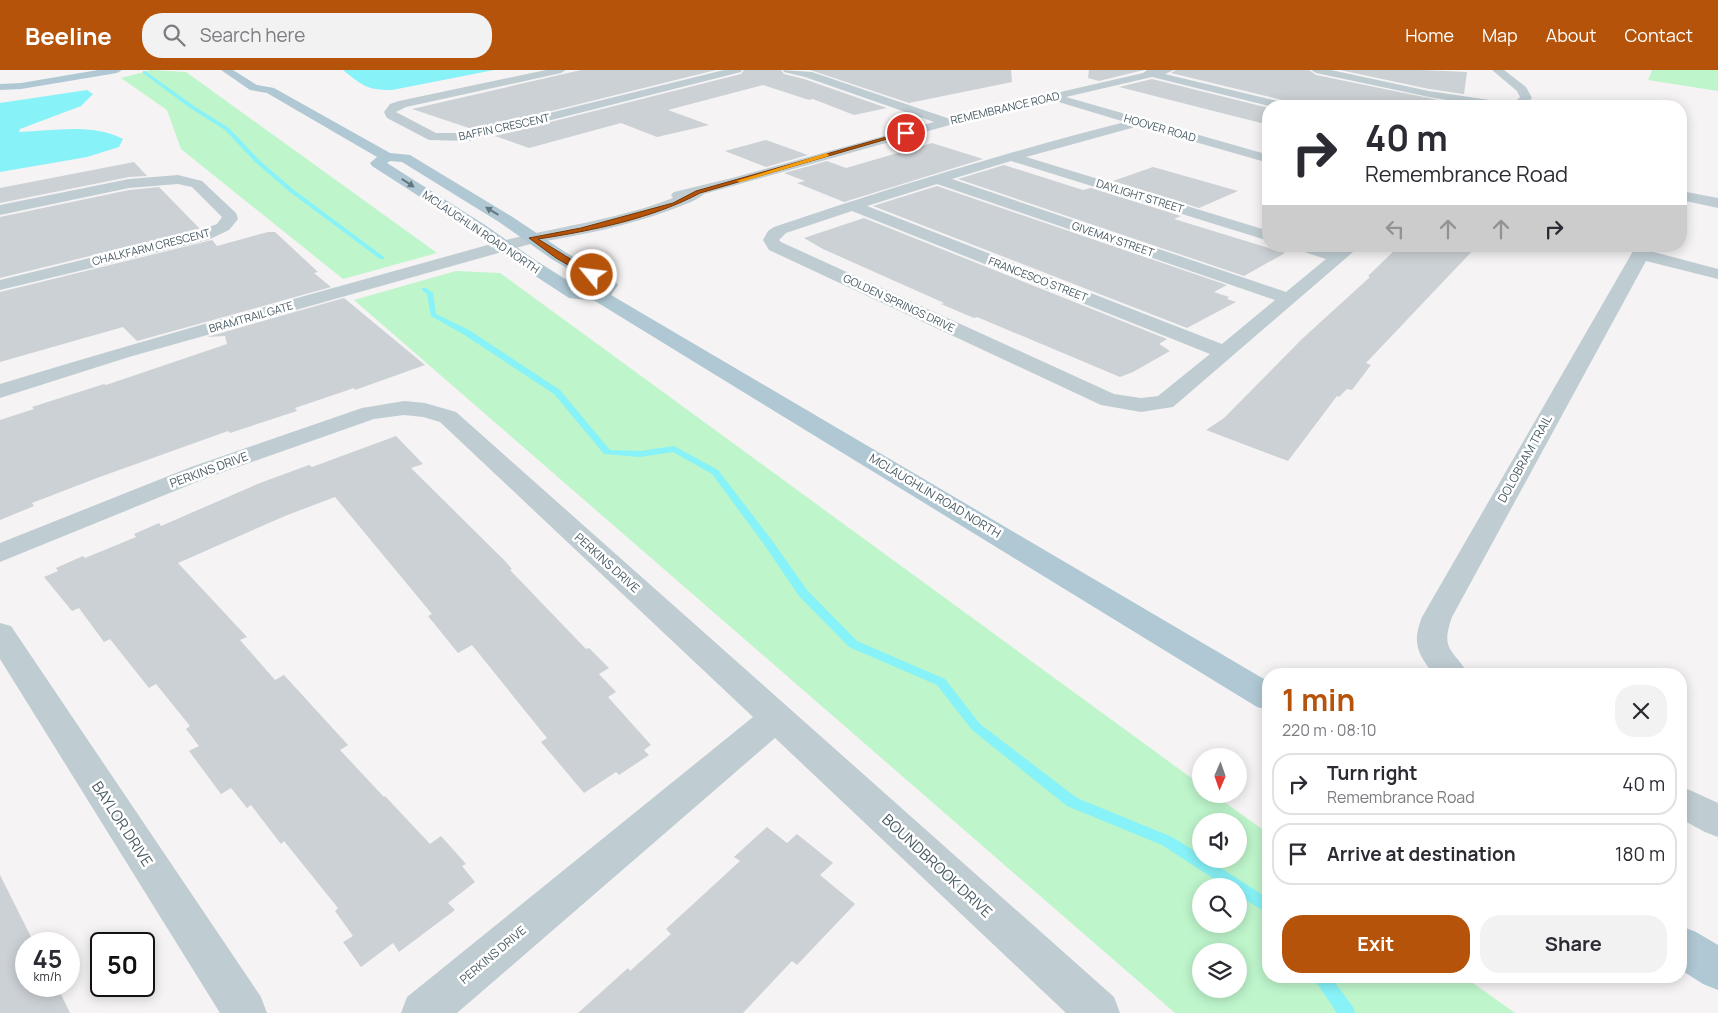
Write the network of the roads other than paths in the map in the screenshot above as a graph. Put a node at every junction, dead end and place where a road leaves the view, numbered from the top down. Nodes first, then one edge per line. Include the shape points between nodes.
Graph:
1 (86, 70) edge
2 (117, 70) edge
3 (226, 70) edge
4 (561, 70) edge
5 (737, 70) edge
6 (788, 70) edge
7 (1134, 70) edge
8 (1169, 70) edge
9 (1316, 70) edge
10 (1497, 70) edge
11 (1151, 74) junction
12 (0, 86) edge
13 (1052, 97) junction
14 (1466, 100) edge
15 (1524, 100) edge
16 (1262, 101) edge
17 (947, 122) junction
18 (1138, 122) junction
19 (387, 157) junction
20 (1011, 157) junction
21 (1262, 157) edge
22 (937, 179) junction
23 (1687, 196) edge
24 (1718, 203) edge
25 (852, 206) junction
26 (0, 210) edge
27 (1262, 234) edge
28 (532, 238) junction
29 (503, 246) junction
30 (1345, 252) edge
31 (1642, 252) edge
32 (1649, 252) edge
33 (1718, 274) edge
34 (0, 285) edge
35 (600, 296) junction
36 (1289, 299) junction
37 (1225, 352) junction
38 (0, 391) edge
39 (0, 553) edge
40 (0, 634) edge
41 (1447, 668) edge
42 (1262, 694) edge
43 (776, 718) junction
44 (1687, 804) edge
45 (1718, 821) edge
46 (1687, 950) edge
47 (1718, 968) edge
48 (244, 1013) edge
49 (423, 1013) edge
50 (1098, 1013) edge

1 - 12 main road
2 - 12 main road via 22,86
3 - 19 main road, MCLAUGHLIN ROAD NORTH via 254,88 272,84
4 - 5 street, BAFFIN CRESCENT via 404,104 390,112 434,137 469,137
6 - 17 street
7 - 11 street
8 - 11 street, REMEMBRANCE ROAD
9 - 14 street
10 - 15 street via 1524,91
11 - 13 street, REMEMBRANCE ROAD
11 - 16 street
13 - 17 street, REMEMBRANCE ROAD
13 - 18 street, HOOVER ROAD
17 - 28 street, REMEMBRANCE ROAD via 698,192 676,204 582,230
18 - 20 street, GOLDEN SPRINGS DRIVE
18 - 21 street, HOOVER ROAD
28 -> 19 main road, MCLAUGHLIN ROAD NORTH via 405,158
19 -> 29 main road, MCLAUGHLIN ROAD NORTH via 377,163
20 - 22 street, GOLDEN SPRINGS DRIVE
20 - 27 street, DAYLIGHT STREET
22 - 25 street, GOLDEN SPRINGS DRIVE
22 - 36 street, GIVEMAY STREET
23 - 24 street
25 - 37 street, FRANCESCO STREET
25 - 37 street, GOLDEN SPRINGS DRIVE via 780,230 771,240 775,246 1116,402 1142,405 1165,402
26 - 34 street, CHALKFARM CRESCENT via 143,182 180,180 194,182 230,216 223,227 202,236
28 - 29 street, BRAMTRAIL GATE
28 - 35 main road, MCLAUGHLIN ROAD NORTH via 608,285
29 - 35 main road, MCLAUGHLIN ROAD NORTH via 576,294
29 - 38 street, BRAMTRAIL GATE via 122,353
30 - 36 street, GOLDEN SPRINGS DRIVE
31 - 41 street, DOLOBRAM TRAIL via 1437,617 1431,638
32 - 33 street
35 - 42 main road, MCLAUGHLIN ROAD NORTH
36 - 37 street, GOLDEN SPRINGS DRIVE
39 - 43 street, PERKINS DRIVE via 200,472 370,413 404,408 425,410 448,417
40 - 48 street, BAYLOR DRIVE
43 - 49 street, PERKINS DRIVE
43 - 50 street, BOUNDBROOK DRIVE
44 - 45 street
46 - 47 main road

